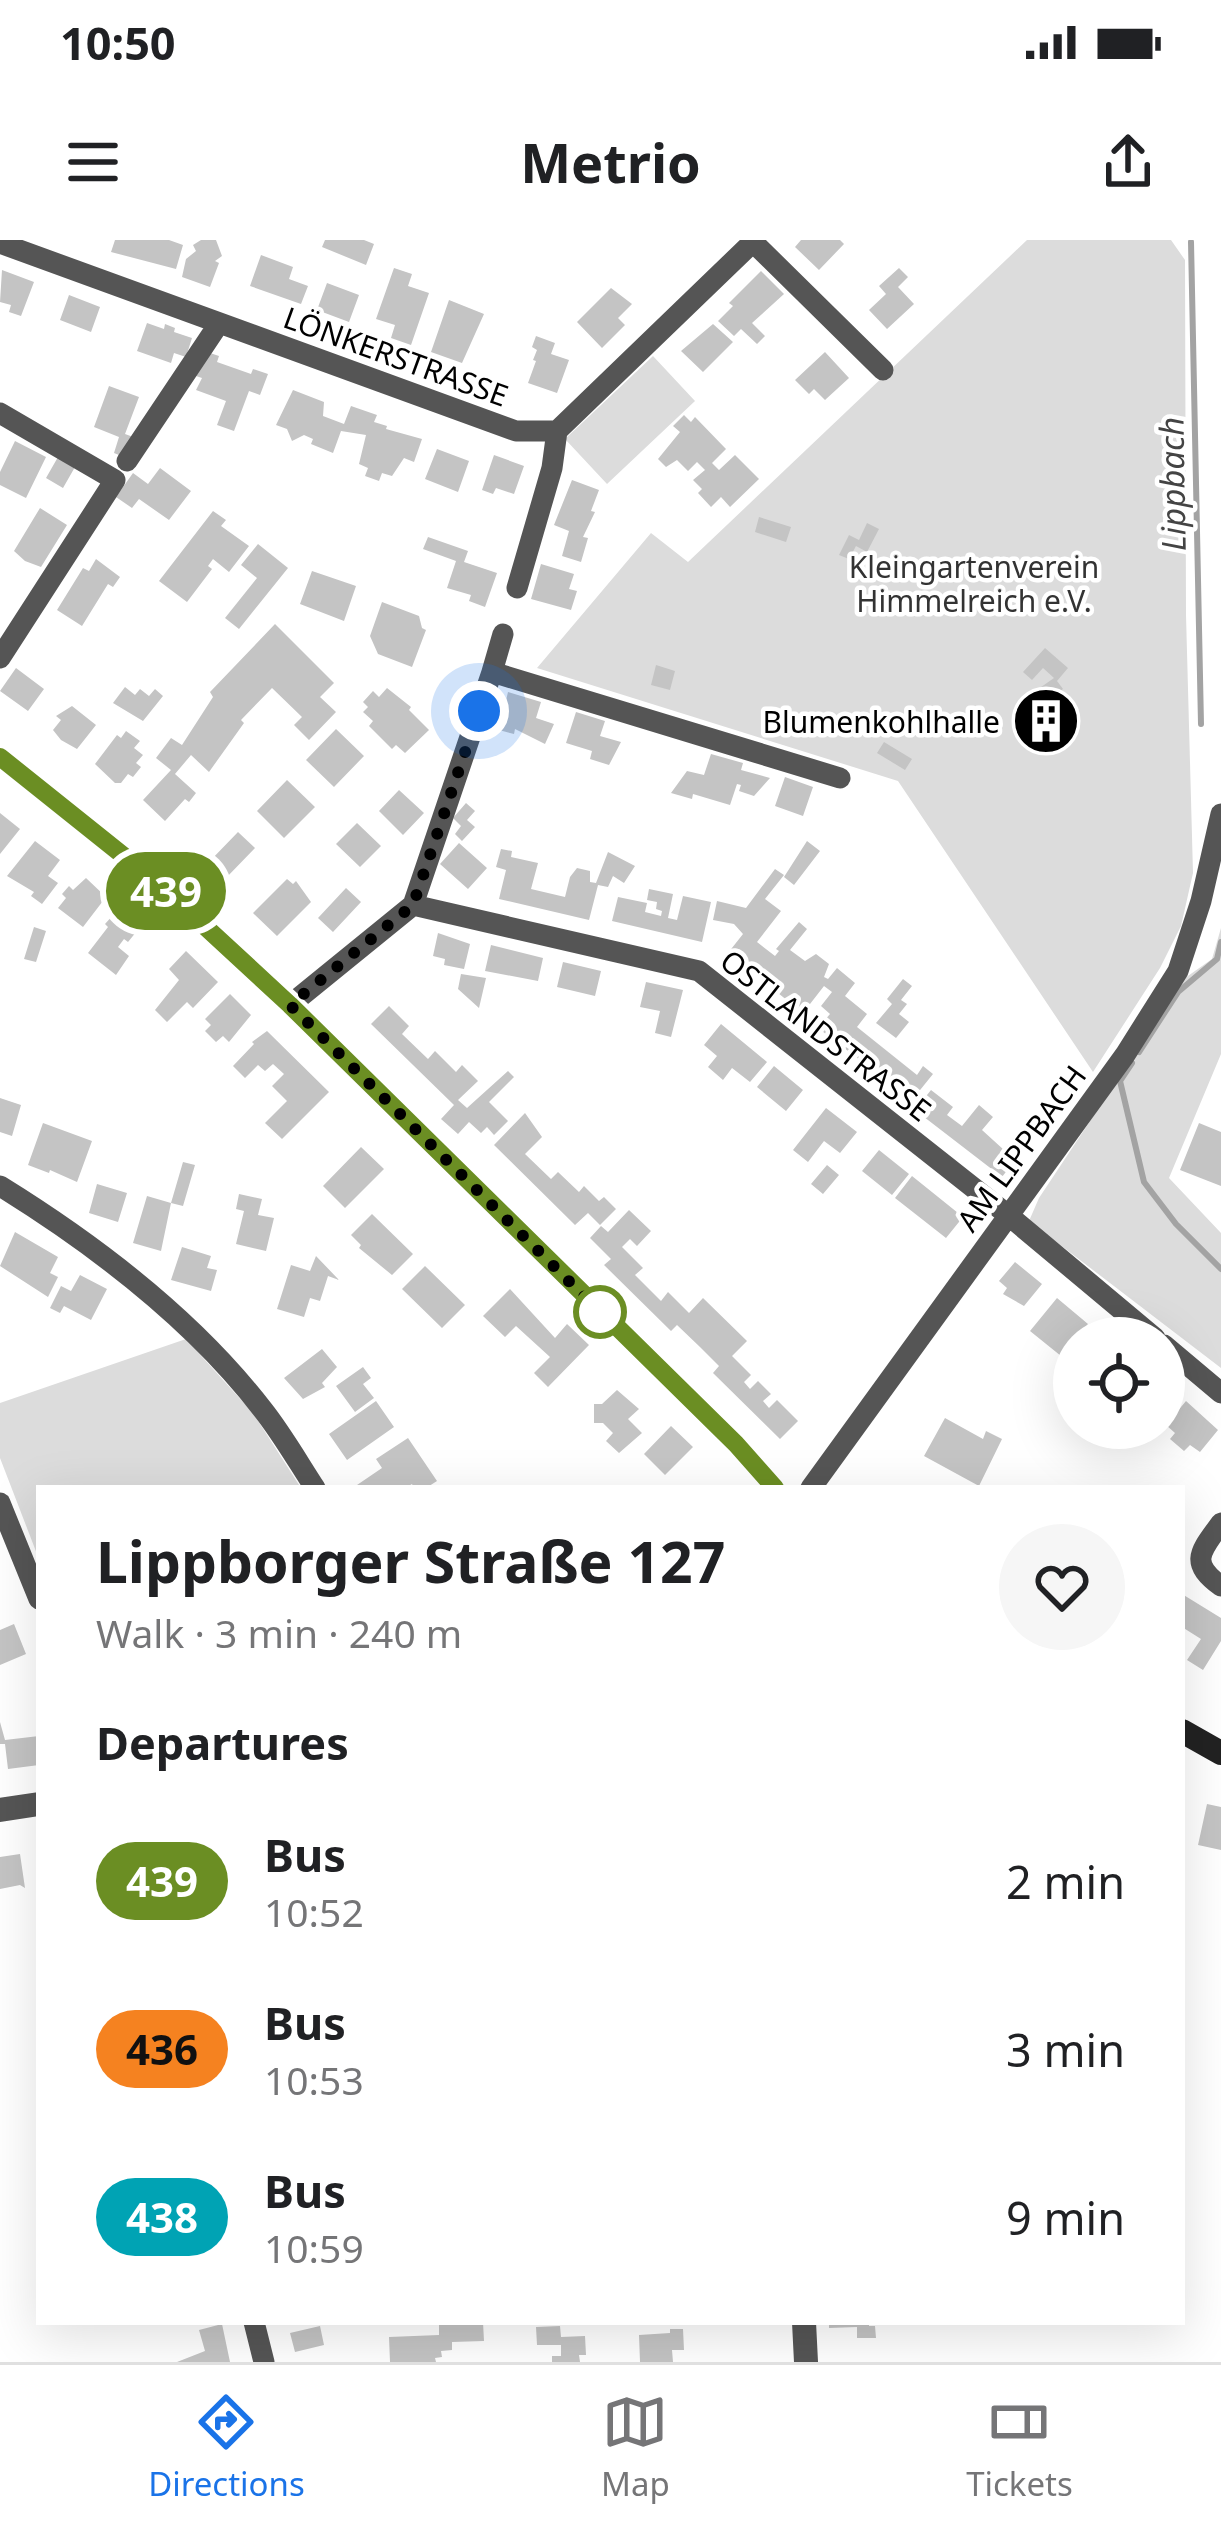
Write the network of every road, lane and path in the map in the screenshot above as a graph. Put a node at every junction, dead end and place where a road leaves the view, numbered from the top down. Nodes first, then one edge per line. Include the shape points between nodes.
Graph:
1 (754, 241) edge
2 (0, 243) edge
3 (218, 325) junction
4 (883, 370) dead end
5 (0, 413) edge
6 (556, 431) junction
7 (127, 461) dead end
8 (517, 588) dead end
9 (503, 634) dead end
10 (0, 658) edge
11 (492, 672) junction
12 (0, 758) edge
13 (840, 778) dead end
14 (1221, 814) edge
15 (413, 905) junction
16 (290, 1005) junction
17 (0, 1186) edge
18 (1008, 1215) junction
19 (1130, 1317) edge
20 (1185, 1363) edge
21 (1221, 1393) edge
22 (313, 1485) edge
23 (772, 1485) edge
24 (813, 1485) edge
25 (0, 1503) edge
26 (1221, 1523) edge
27 (1221, 1586) edge
28 (36, 1592) edge
29 (1185, 1733) edge
30 (1221, 1753) edge
31 (36, 1804) edge
32 (0, 1810) edge
33 (255, 2325) edge
34 (804, 2325) edge
35 (264, 2362) edge
36 (806, 2362) edge

1 - 4 street
1 - 6 street
2 - 3 street, LÖNKERSTRASSE
3 - 6 street, LÖNKERSTRASSE via 516,431
3 - 7 street
5 - 10 street via 115,480
6 - 8 street
9 - 11 street
11 - 13 street
11 - 15 street
12 - 16 main road via 160,885
14 - 18 street, AM LIPPBACH via 1178,971
15 - 16 street
15 - 18 street, OSTLANDSTRASSE via 699,971
16 - 23 main road
17 - 22 street via 116,1265 188,1330 263,1410
18 - 19 street, OSTLANDSTRASSE
18 - 24 street, AM LIPPBACH
20 - 21 street
25 - 28 street
26 - 27 street via 1200,1562
29 - 30 main road
31 - 32 street
33 - 35 street
34 - 36 street

